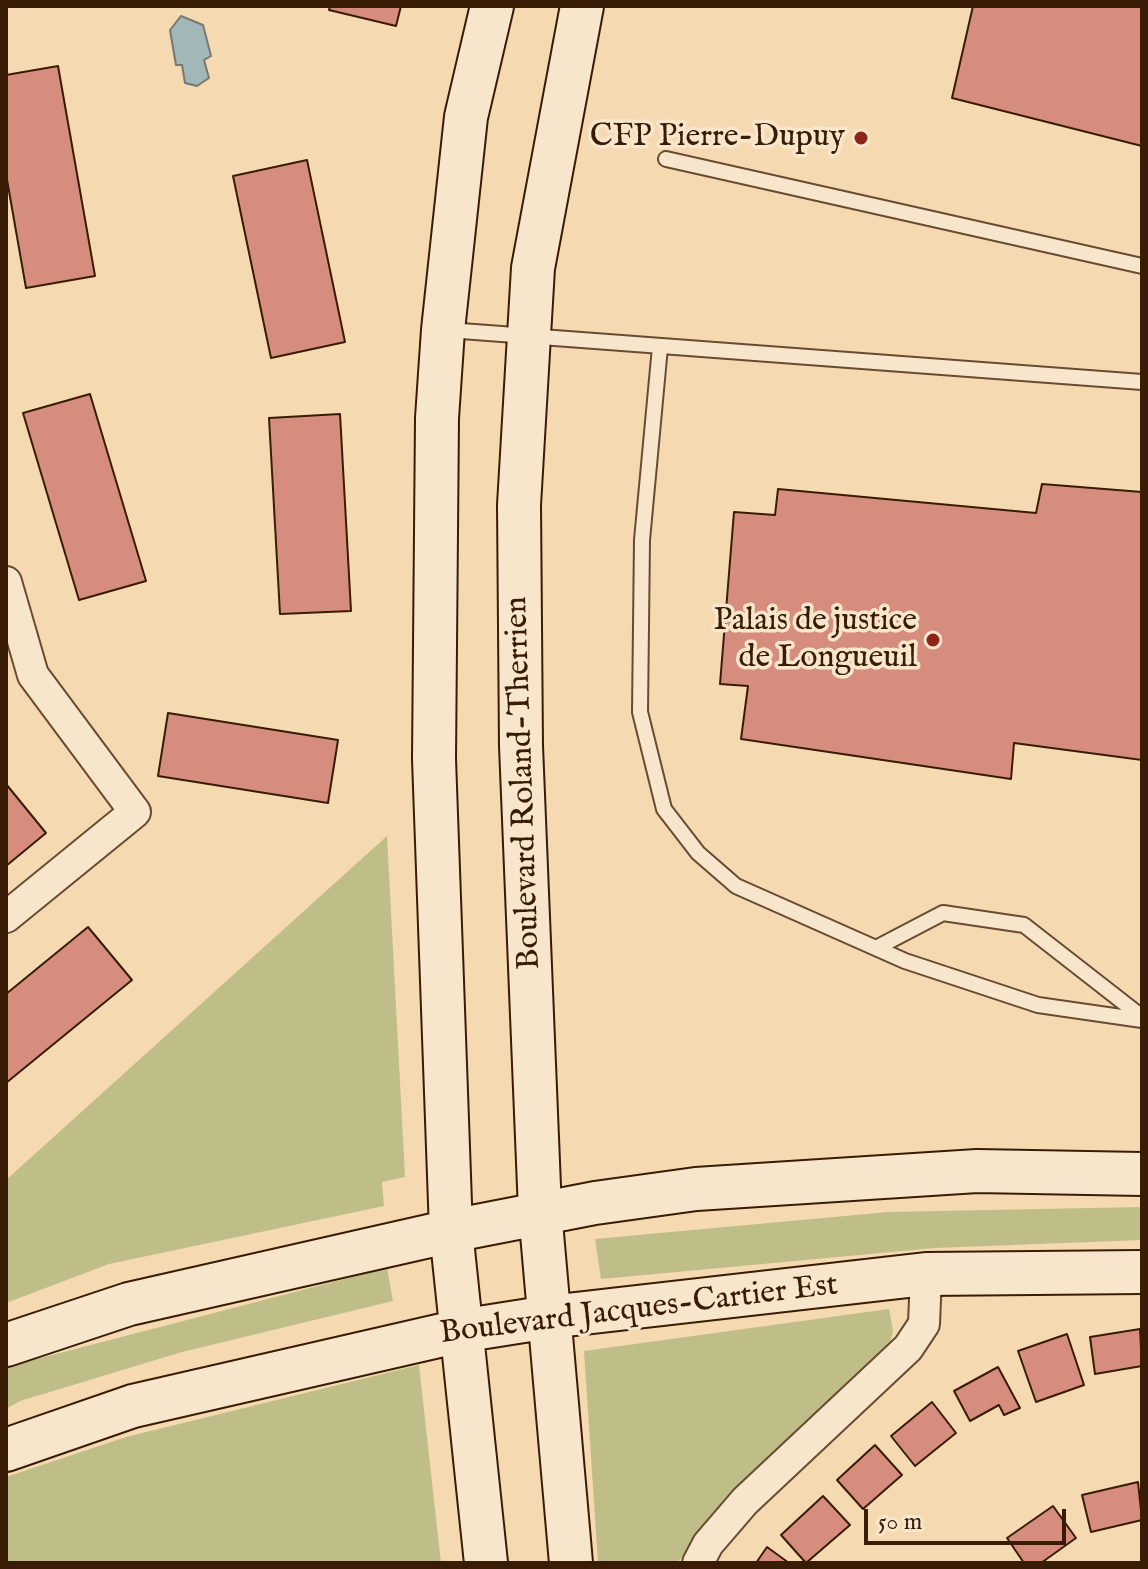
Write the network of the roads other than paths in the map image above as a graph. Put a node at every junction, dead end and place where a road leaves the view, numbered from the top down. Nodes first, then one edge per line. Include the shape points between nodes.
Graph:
1 (492, 6) edge
2 (582, 6) edge
3 (666, 159) dead end
4 (1142, 266) edge
5 (436, 329) junction
6 (528, 337) junction
7 (660, 347) junction
8 (1142, 382) edge
9 (6, 582) edge
10 (6, 917) edge
11 (876, 948) junction
12 (1142, 1019) edge
13 (1142, 1174) edge
14 (540, 1211) junction
15 (451, 1231) junction
16 (1142, 1272) edge
17 (926, 1274) junction
18 (549, 1317) junction
19 (460, 1331) junction
20 (6, 1345) edge
21 (6, 1450) edge
22 (486, 1563) edge
23 (571, 1563) edge
24 (698, 1563) edge

1 - 5 main road via 466,117
2 - 6 main road, Boulevard Roland-Therrien via 533,268
3 - 4 lane
5 - 6 lane
5 - 15 main road via 434,759
6 - 7 lane
6 - 14 main road, Boulevard Roland-Therrien via 519,505 521,746
7 - 8 lane
7 - 11 lane via 642,540 640,712 664,809 698,853 736,886
9 - 10 street via 33,675 135,812
11 - 12 lane via 1038,1005
11 - 12 lane via 943,913 1024,925
13 - 14 main road via 977,1171 696,1189
14 - 15 main road
14 - 18 main road, Boulevard Roland-Therrien
15 - 19 main road
15 - 20 main road via 129,1304
16 - 17 main road, Boulevard Jacques-Cartier Est
17 - 18 main road, Boulevard Jacques-Cartier Est
17 - 24 street via 924,1324 908,1348 745,1501
18 - 19 main road, Boulevard Jacques-Cartier Est
18 - 23 main road, Boulevard Roland-Therrien
19 - 21 main road, Boulevard Jacques-Cartier Est via 133,1406
19 - 22 main road

